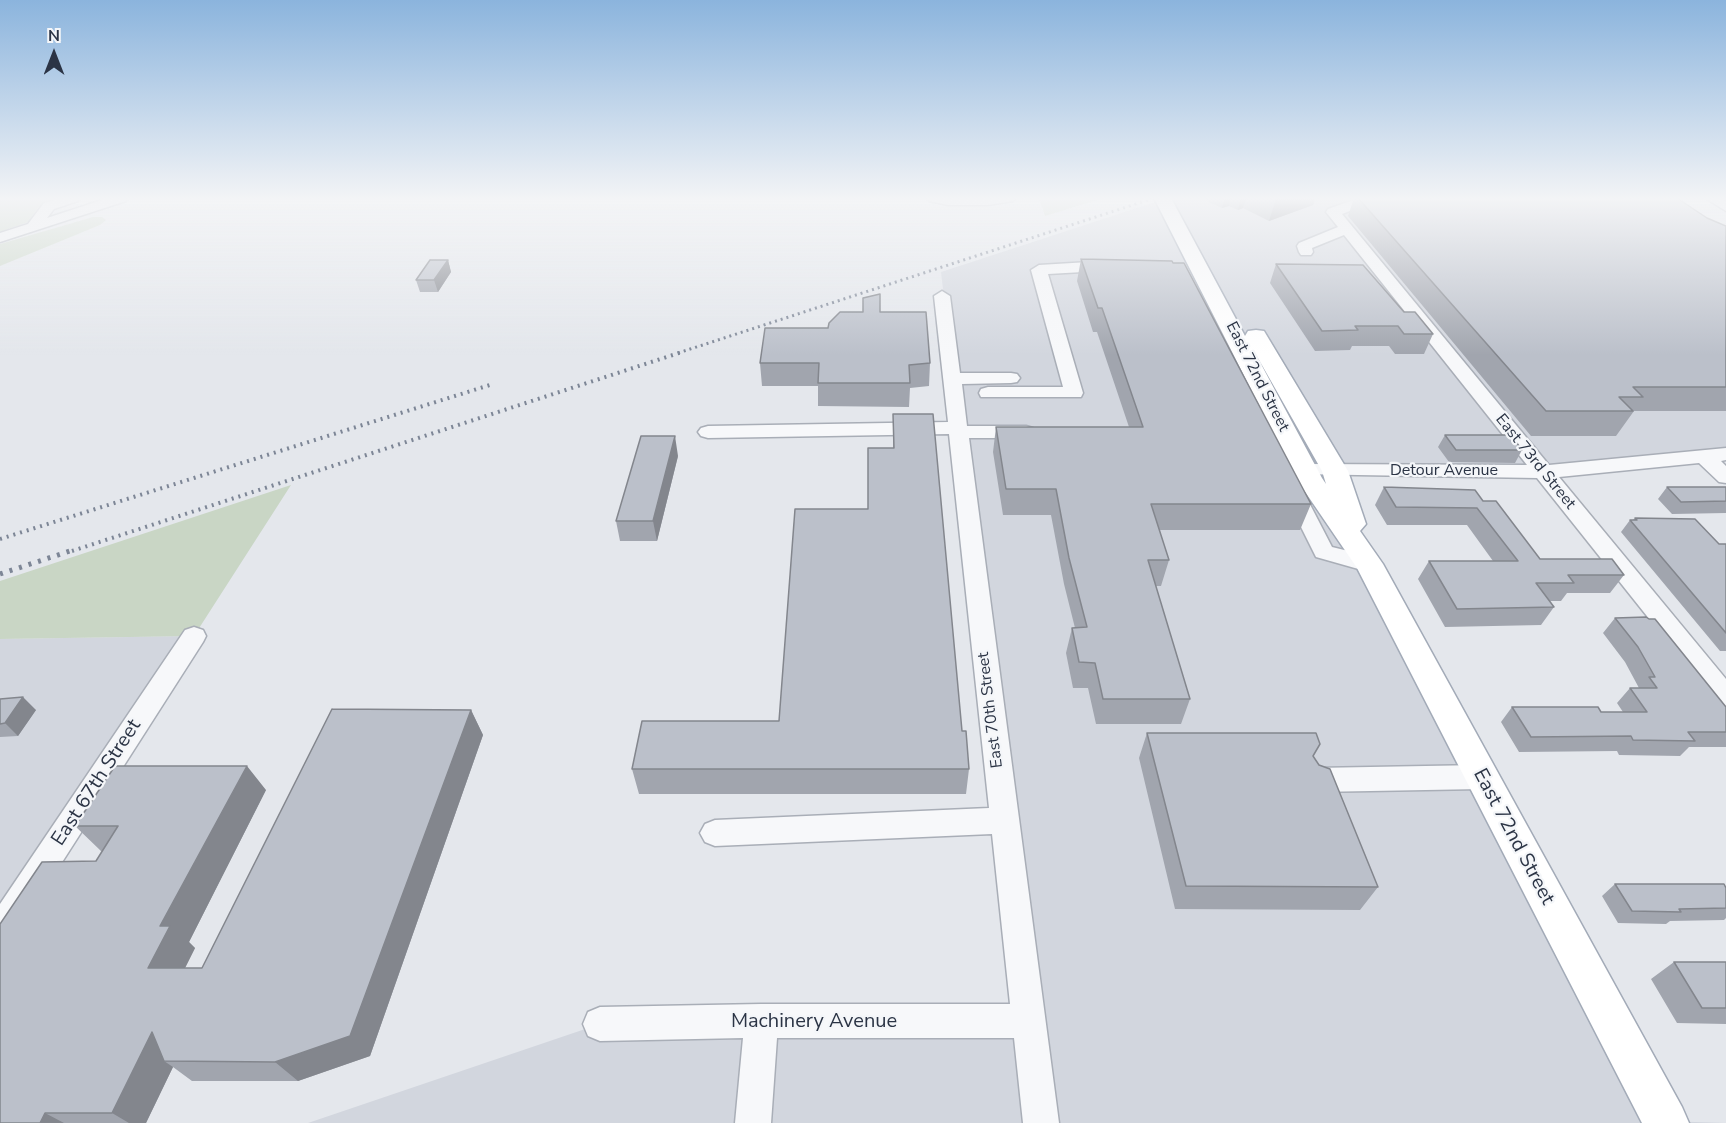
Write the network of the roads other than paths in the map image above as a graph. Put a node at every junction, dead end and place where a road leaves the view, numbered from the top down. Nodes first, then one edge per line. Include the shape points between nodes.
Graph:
1 (1188, 250) edge
2 (1207, 250) edge
3 (1364, 250) edge
4 (1183, 274) edge
5 (1115, 275) edge
6 (942, 296) dead end
7 (1225, 357) edge
8 (952, 379) junction
9 (988, 393) dead end
10 (1030, 393) junction
11 (958, 430) junction
12 (708, 432) dead end
13 (1049, 432) edge
14 (1726, 454) edge
15 (1704, 456) junction
16 (1293, 470) junction
17 (1335, 471) junction
18 (1543, 472) junction
19 (1726, 477) edge
20 (1365, 557) junction
21 (194, 636) dead end
22 (1726, 697) edge
23 (1481, 777) junction
24 (1315, 780) edge
25 (1004, 821) junction
26 (715, 833) dead end
27 (0, 931) edge
28 (761, 1022) junction
29 (1028, 1022) junction
30 (600, 1024) dead end
31 (753, 1123) edge
32 (1041, 1123) edge
33 (1666, 1123) edge

1 - 16 main road, East 72nd Street
2 - 17 main road, East 72nd Street
3 - 18 street, East 73rd Street
4 - 7 street
5 - 10 street via 1092,275 1089,267 1038,270 1074,393
6 - 8 street, East 70th Street
8 - 10 street via 1027,378
8 - 11 street, East 70th Street
9 - 10 street
11 - 12 street
11 - 13 street
11 - 25 street, East 70th Street
14 - 15 street, Detour Avenue
15 - 18 street, Detour Avenue
15 - 19 street
16 - 17 street, Detour Avenue
16 - 20 main road, East 72nd Street
17 - 18 street, Detour Avenue
17 - 20 main road, East 72nd Street
18 - 22 street, East 73rd Street
20 - 23 main road, East 72nd Street
21 - 27 street, East 67th Street
23 - 24 street
23 - 33 main road, East 72nd Street
25 - 26 street
25 - 29 street, East 70th Street
28 - 29 street, Machinery Avenue
28 - 30 street, Machinery Avenue
28 - 31 street
29 - 32 street, East 70th Street

